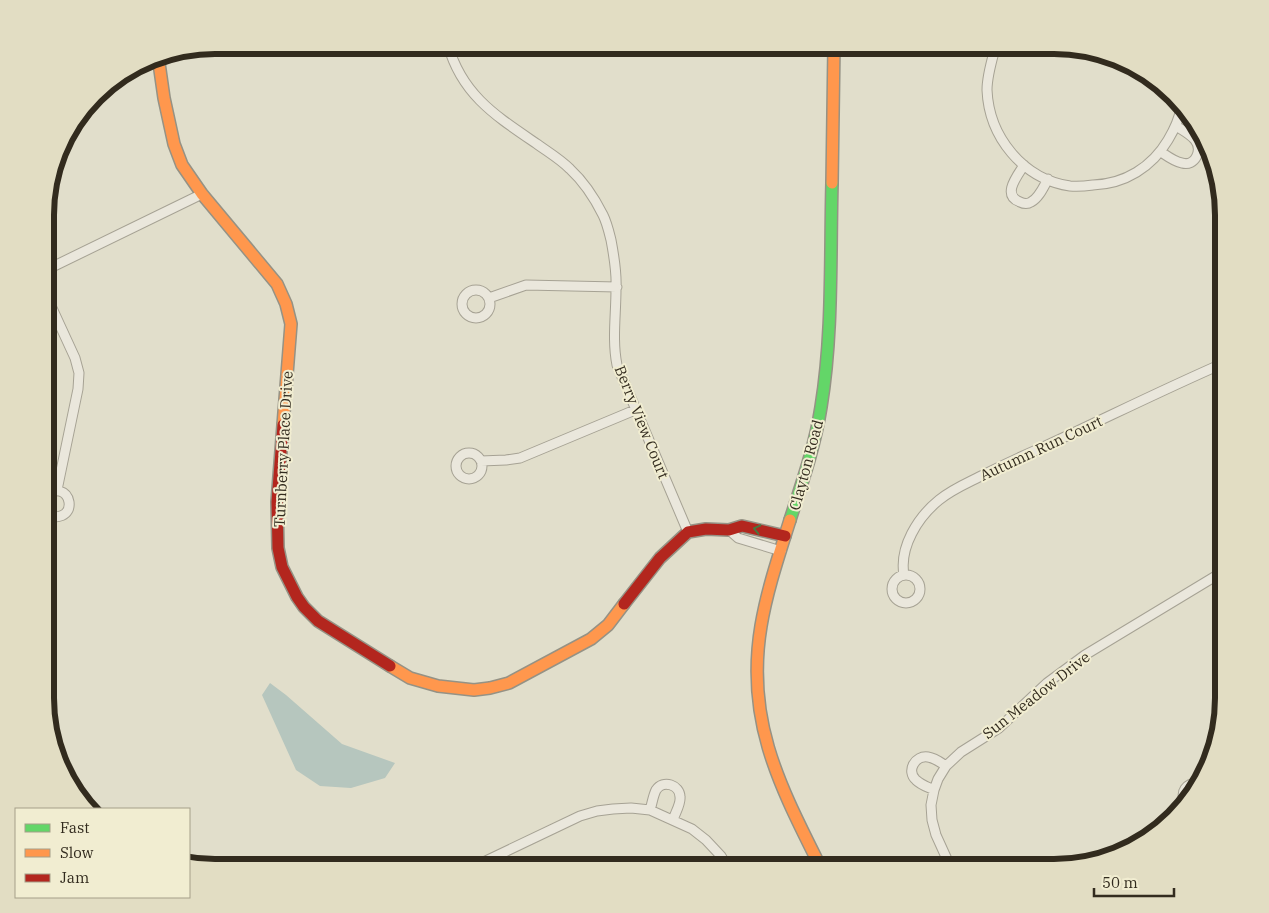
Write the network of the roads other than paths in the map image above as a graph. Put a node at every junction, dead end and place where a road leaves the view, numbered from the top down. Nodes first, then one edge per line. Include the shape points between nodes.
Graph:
1 (451, 54) edge
2 (834, 54) edge
3 (994, 54) edge
4 (159, 64) edge
5 (1179, 114) edge
6 (1176, 126) junction
7 (1161, 152) junction
8 (1024, 165) junction
9 (1048, 179) junction
10 (202, 194) junction
11 (54, 266) edge
12 (616, 287) junction
13 (489, 298) dead end
14 (54, 312) edge
15 (1215, 367) edge
16 (635, 410) junction
17 (481, 461) dead end
18 (54, 490) edge
19 (57, 490) junction
20 (54, 517) edge
21 (729, 530) junction
22 (688, 532) junction
23 (785, 536) junction
24 (781, 551) junction
25 (904, 576) dead end
26 (1215, 576) edge
27 (946, 766) junction
28 (1190, 784) edge
29 (934, 790) junction
30 (1183, 794) edge
31 (650, 810) junction
32 (672, 820) junction
33 (490, 859) edge
34 (723, 859) edge
35 (817, 859) edge
36 (947, 859) edge

1 - 12 street, Berry View Court via 475,96 500,119 555,156 588,191 604,217 614,253
2 - 23 street, Clayton Road via 828,354 816,431
3 - 8 street via 987,89 991,116 1006,147
4 - 10 street, Turnberry Place Drive via 174,144 182,165
5 - 6 street
6 - 7 street
6 - 7 street via 1196,141 1196,159 1182,163
7 - 9 street via 1138,172 1112,183 1072,186
8 - 9 street
8 - 9 street via 1011,188 1013,198 1018,202 1027,204 1035,199
10 - 11 street
10 - 22 street, Turnberry Place Drive via 277,284 286,304 291,324 277,502 278,548 282,567 297,597 318,621 410,678 438,686 474,690 490,688 509,683 591,639 608,626 660,558
12 - 13 street via 526,285
12 - 16 street, Berry View Court via 614,349
14 - 19 street via 79,373
15 - 25 street, Autumn Run Court via 951,491 928,510 912,534 903,562
16 - 17 street via 520,458
16 - 22 street, Berry View Court
18 - 19 street
19 - 20 street via 69,502 67,511 60,517
21 - 22 street
23 -> 21 street via 742,526
21 - 24 street via 738,538
23 - 24 street, Clayton Road
24 - 35 street, Clayton Road via 762,618 757,658 758,697 764,736 776,774
26 - 27 street, Sun Meadow Drive via 1085,655 1047,683 999,728 961,752
27 - 29 street, Sun Meadow Drive
27 - 29 street via 929,757 921,757 914,762 912,775
28 - 30 street
29 - 36 street, Sun Meadow Drive via 932,820
31 - 32 street
31 - 32 street via 659,787 665,784 674,786 678,789 680,801
31 - 33 street via 596,811
32 - 34 street via 692,829

